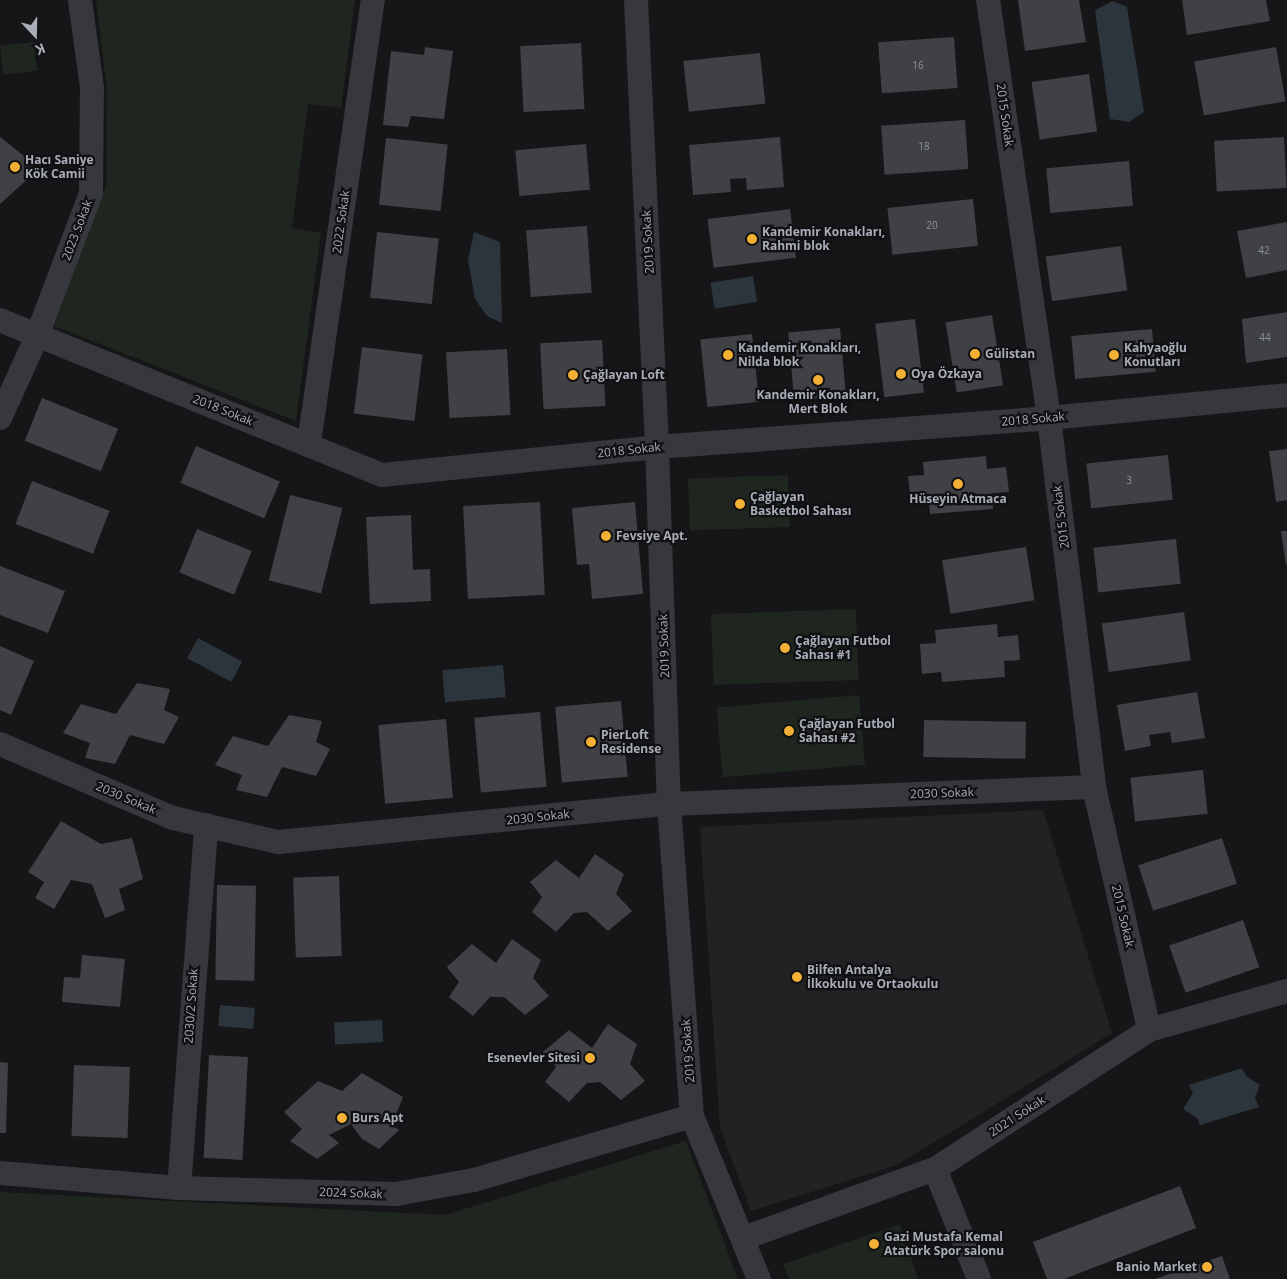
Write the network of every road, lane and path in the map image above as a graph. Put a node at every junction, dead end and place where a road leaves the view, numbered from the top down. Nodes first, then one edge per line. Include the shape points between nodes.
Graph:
1 (80, 0) edge
2 (373, 0) edge
3 (636, 0) edge
4 (988, 0) edge
5 (0, 320) edge
6 (37, 336) junction
7 (1287, 395) edge
8 (0, 418) edge
9 (1049, 418) junction
10 (308, 443) junction
11 (657, 447) junction
12 (0, 744) edge
13 (1094, 787) junction
14 (669, 804) junction
15 (206, 825) junction
16 (1287, 991) edge
17 (1149, 1030) junction
18 (692, 1116) junction
19 (935, 1169) junction
20 (0, 1173) edge
21 (179, 1188) junction
22 (744, 1238) junction
23 (759, 1279) edge
24 (979, 1279) edge

1 - 6 street, 2023 Sokak via 92,88 91,193
2 - 10 street, 2022 Sokak
3 - 11 street, 2019 Sokak
4 - 9 street, 2015 Sokak
5 - 6 street, 2018 Sokak
6 - 8 street, 2023 Sokak
6 - 10 street, 2018 Sokak
7 - 9 street, 2018 Sokak
9 - 11 street, 2018 Sokak
9 - 13 street, 2015 Sokak
10 - 11 street, 2018 Sokak via 382,476
11 - 14 street, 2019 Sokak
12 - 15 street, 2030 Sokak via 173,818
13 - 14 street, 2030 Sokak
13 - 17 street, 2015 Sokak
14 - 15 street, 2030 Sokak via 278,842
14 - 18 street, 2019 Sokak
15 - 21 street, 2030/2 Sokak
16 - 17 street, 2021 Sokak
17 - 19 street, 2021 Sokak
18 - 21 street, 2024 Sokak via 474,1180 396,1194
18 - 22 street, 2019 Sokak
19 - 22 street, 2021 Sokak
19 - 24 street
20 - 21 street, 2024 Sokak
22 - 23 street, 2019 Sokak

